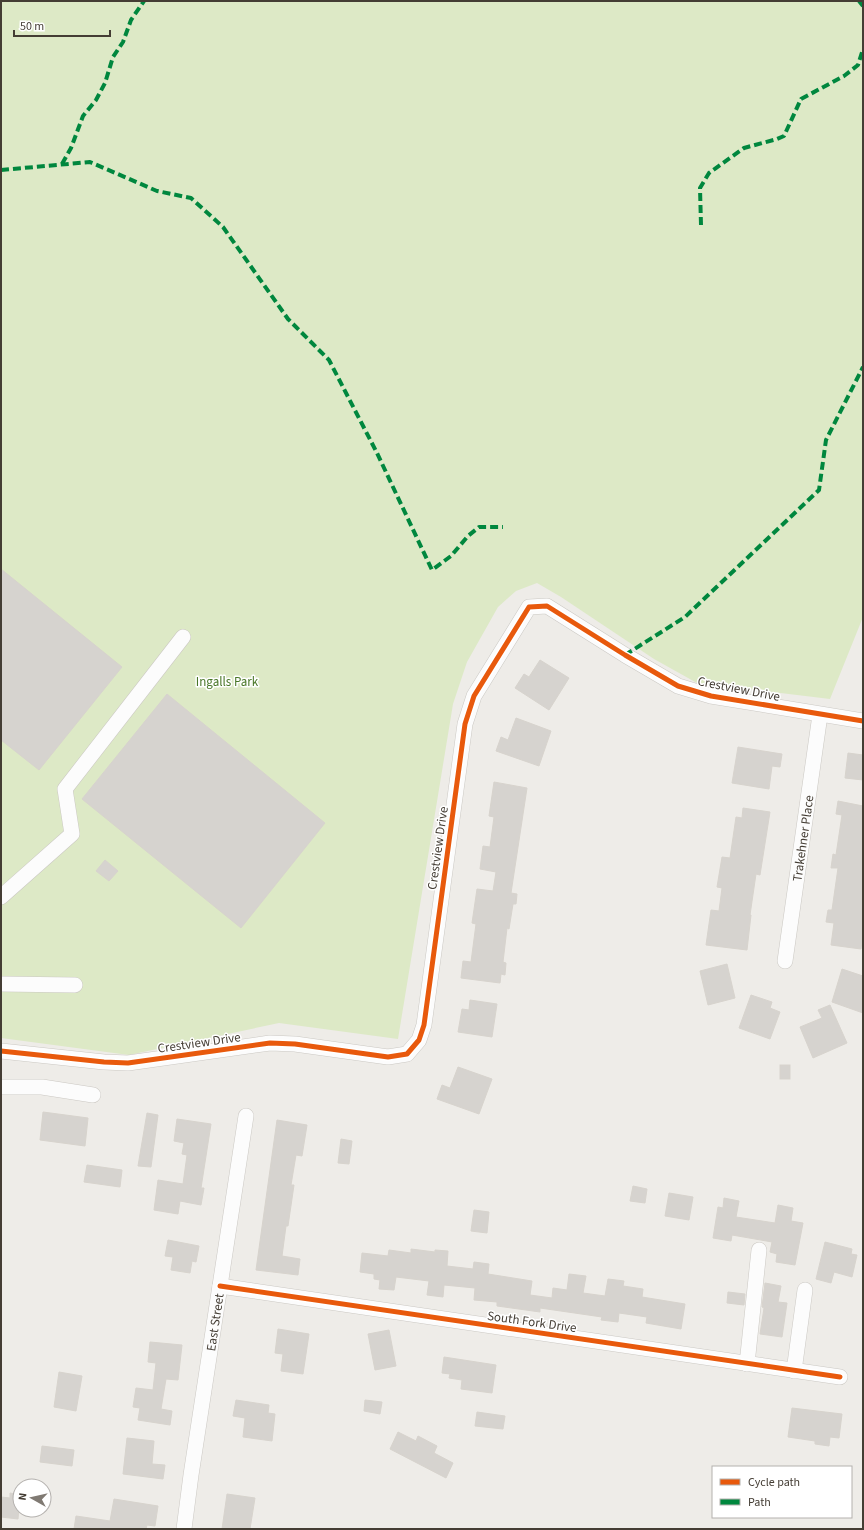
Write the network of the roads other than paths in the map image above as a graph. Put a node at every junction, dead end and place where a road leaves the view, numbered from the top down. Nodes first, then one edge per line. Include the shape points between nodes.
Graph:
1 (183, 638) dead end
2 (820, 715) junction
3 (863, 722) edge
4 (1, 897) edge
5 (785, 961) dead end
6 (1, 984) edge
7 (75, 985) dead end
8 (1, 1051) edge
9 (1, 1087) edge
10 (93, 1095) dead end
11 (246, 1116) dead end
12 (758, 1250) dead end
13 (220, 1286) junction
14 (805, 1290) dead end
15 (747, 1364) junction
16 (794, 1371) junction
17 (840, 1377) dead end
18 (184, 1529) edge

1 - 4 street via 65,789 72,834
2 - 3 street, Crestview Drive
2 - 5 street, Trakehner Place
2 - 8 street, Crestview Drive via 712,696 678,686 547,606 529,607 474,696 465,724 424,1025 419,1040 407,1054 388,1057 295,1044 270,1044 128,1063
6 - 7 street
9 - 10 street via 42,1087
11 - 13 street, East Street
12 - 15 street
13 - 15 street, South Fork Drive
13 - 18 street, East Street
14 - 16 street
15 - 16 street, South Fork Drive
16 - 17 street, South Fork Drive

